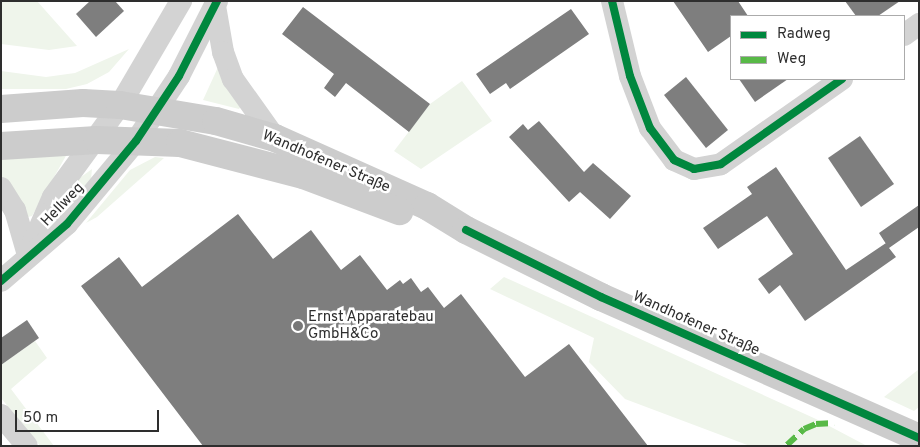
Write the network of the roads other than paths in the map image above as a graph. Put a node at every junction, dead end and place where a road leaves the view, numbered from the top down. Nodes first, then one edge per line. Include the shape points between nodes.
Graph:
1 (181, 1) edge
2 (612, 1) edge
3 (216, 3) edge
4 (919, 24) edge
5 (905, 34) edge
6 (841, 80) edge
7 (120, 105) junction
8 (1, 109) edge
9 (159, 110) junction
10 (275, 138) junction
11 (97, 140) junction
12 (136, 141) junction
13 (1, 146) edge
14 (1, 188) edge
15 (466, 230) junction
16 (28, 255) junction
17 (1, 281) edge
18 (1, 415) edge
19 (919, 438) edge
20 (27, 446) edge

1 - 7 street, Hellweg
2 - 6 street via 630,76 650,128 674,160 694,169 721,164
3 - 9 street, Hellweg
3 - 10 street via 223,52 232,79
4 - 5 street
7 - 8 main road, Wandhofener Straße via 84,103
7 - 9 main road, Wandhofener Straße
7 - 11 street, Hellweg
9 - 10 main road, Wandhofener Straße
9 - 12 street, Hellweg
10 - 15 main road, Wandhofener Straße via 419,202
11 - 12 main road, Wandhofener Straße
11 - 13 main road, Wandhofener Straße
11 - 16 street, Hellweg via 53,197
12 - 15 main road, Wandhofener Straße via 180,143 215,151 303,176 419,218
12 - 16 street, Hellweg via 67,224
14 - 16 street, Hellweg via 15,210
15 - 19 main road, Wandhofener Straße via 601,297
16 - 17 street, Hellweg
18 - 20 street

